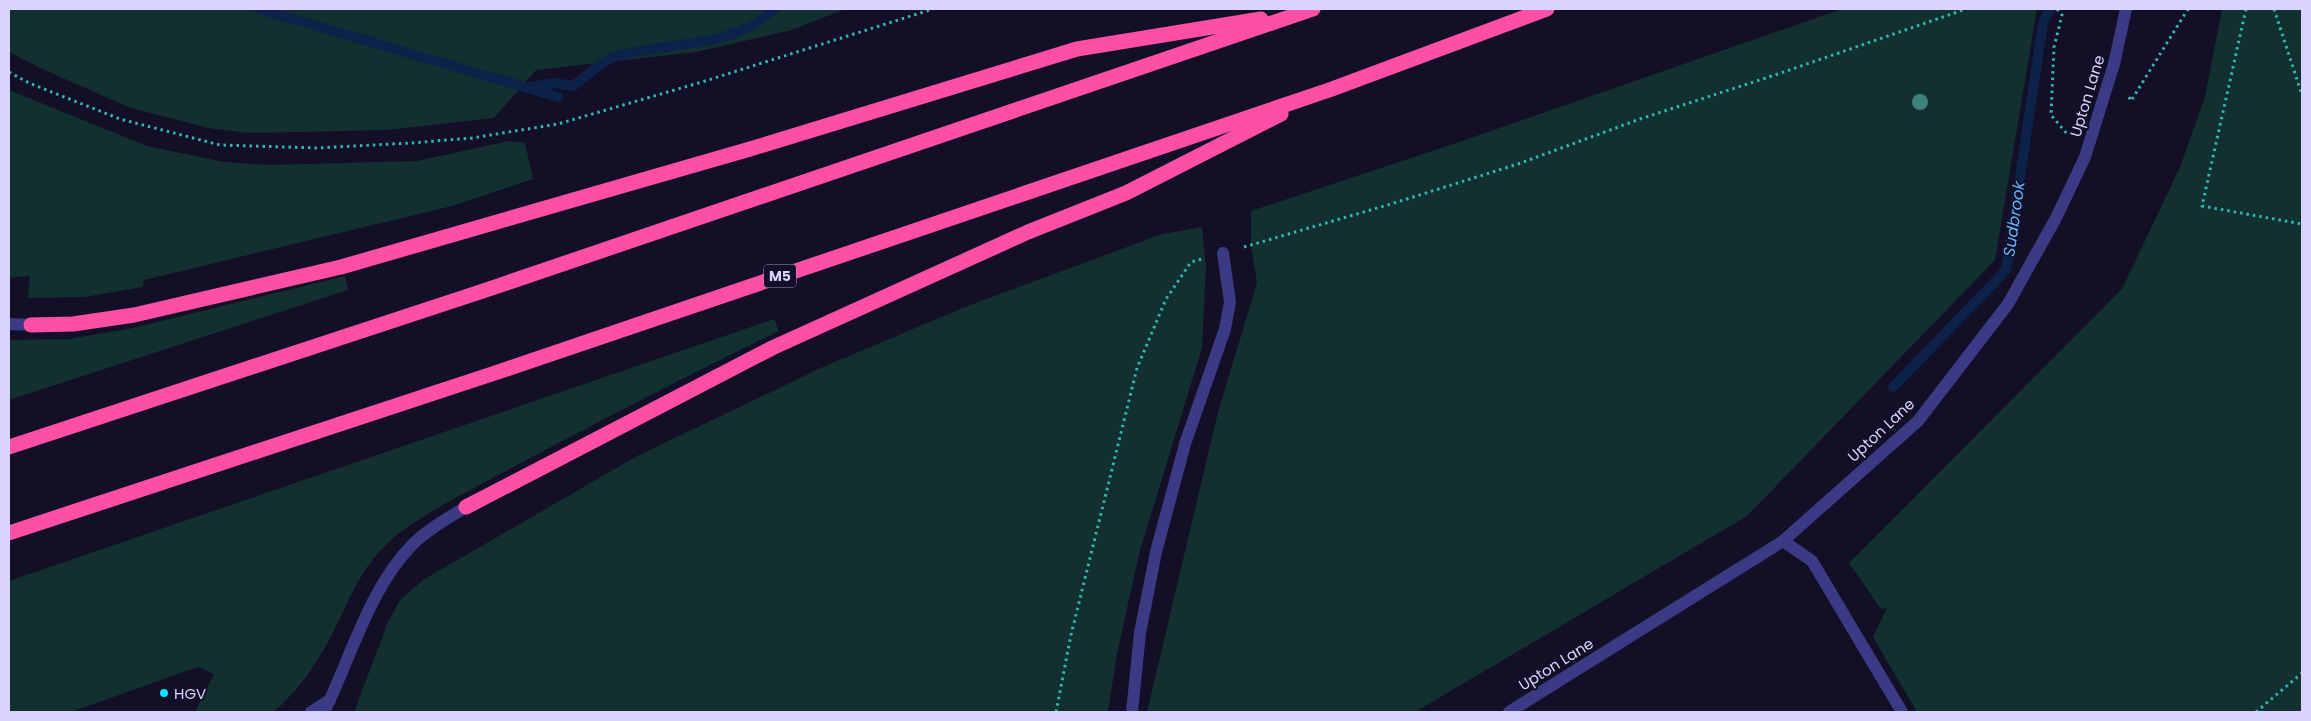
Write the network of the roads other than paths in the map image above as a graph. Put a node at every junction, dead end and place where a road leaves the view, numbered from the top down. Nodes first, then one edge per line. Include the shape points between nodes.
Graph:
1 (1548, 9) edge
2 (2126, 9) edge
3 (1308, 10) edge
4 (1332, 89) junction
5 (1223, 253) road end
6 (9, 324) edge
7 (31, 325) joint
8 (9, 447) edge
9 (466, 507) joint
10 (9, 533) edge
11 (1783, 541) junction
12 (330, 700) junction
13 (311, 712) edge
14 (324, 712) edge
15 (1132, 712) edge
16 (1510, 712) edge
17 (1902, 712) edge

1 - 4 highway, M5
2 - 11 street, Upton Lane via 2114,64 2085,157 2056,218 2008,304 1918,421
3 - 7 highway via 1077,49 759,146 341,267 134,315 73,324
3 - 8 highway via 484,290
4 - 9 highway, M5 via 1126,193 1028,232 772,348
4 - 10 highway, M5 via 501,371
5 - 15 street via 1230,302 1225,329 1185,444 1156,552 1140,633
6 - 7 street
9 - 12 street via 413,544 396,564 357,637
11 - 16 street, Upton Lane
11 - 17 street via 1812,561
12 - 13 street
12 - 14 street

